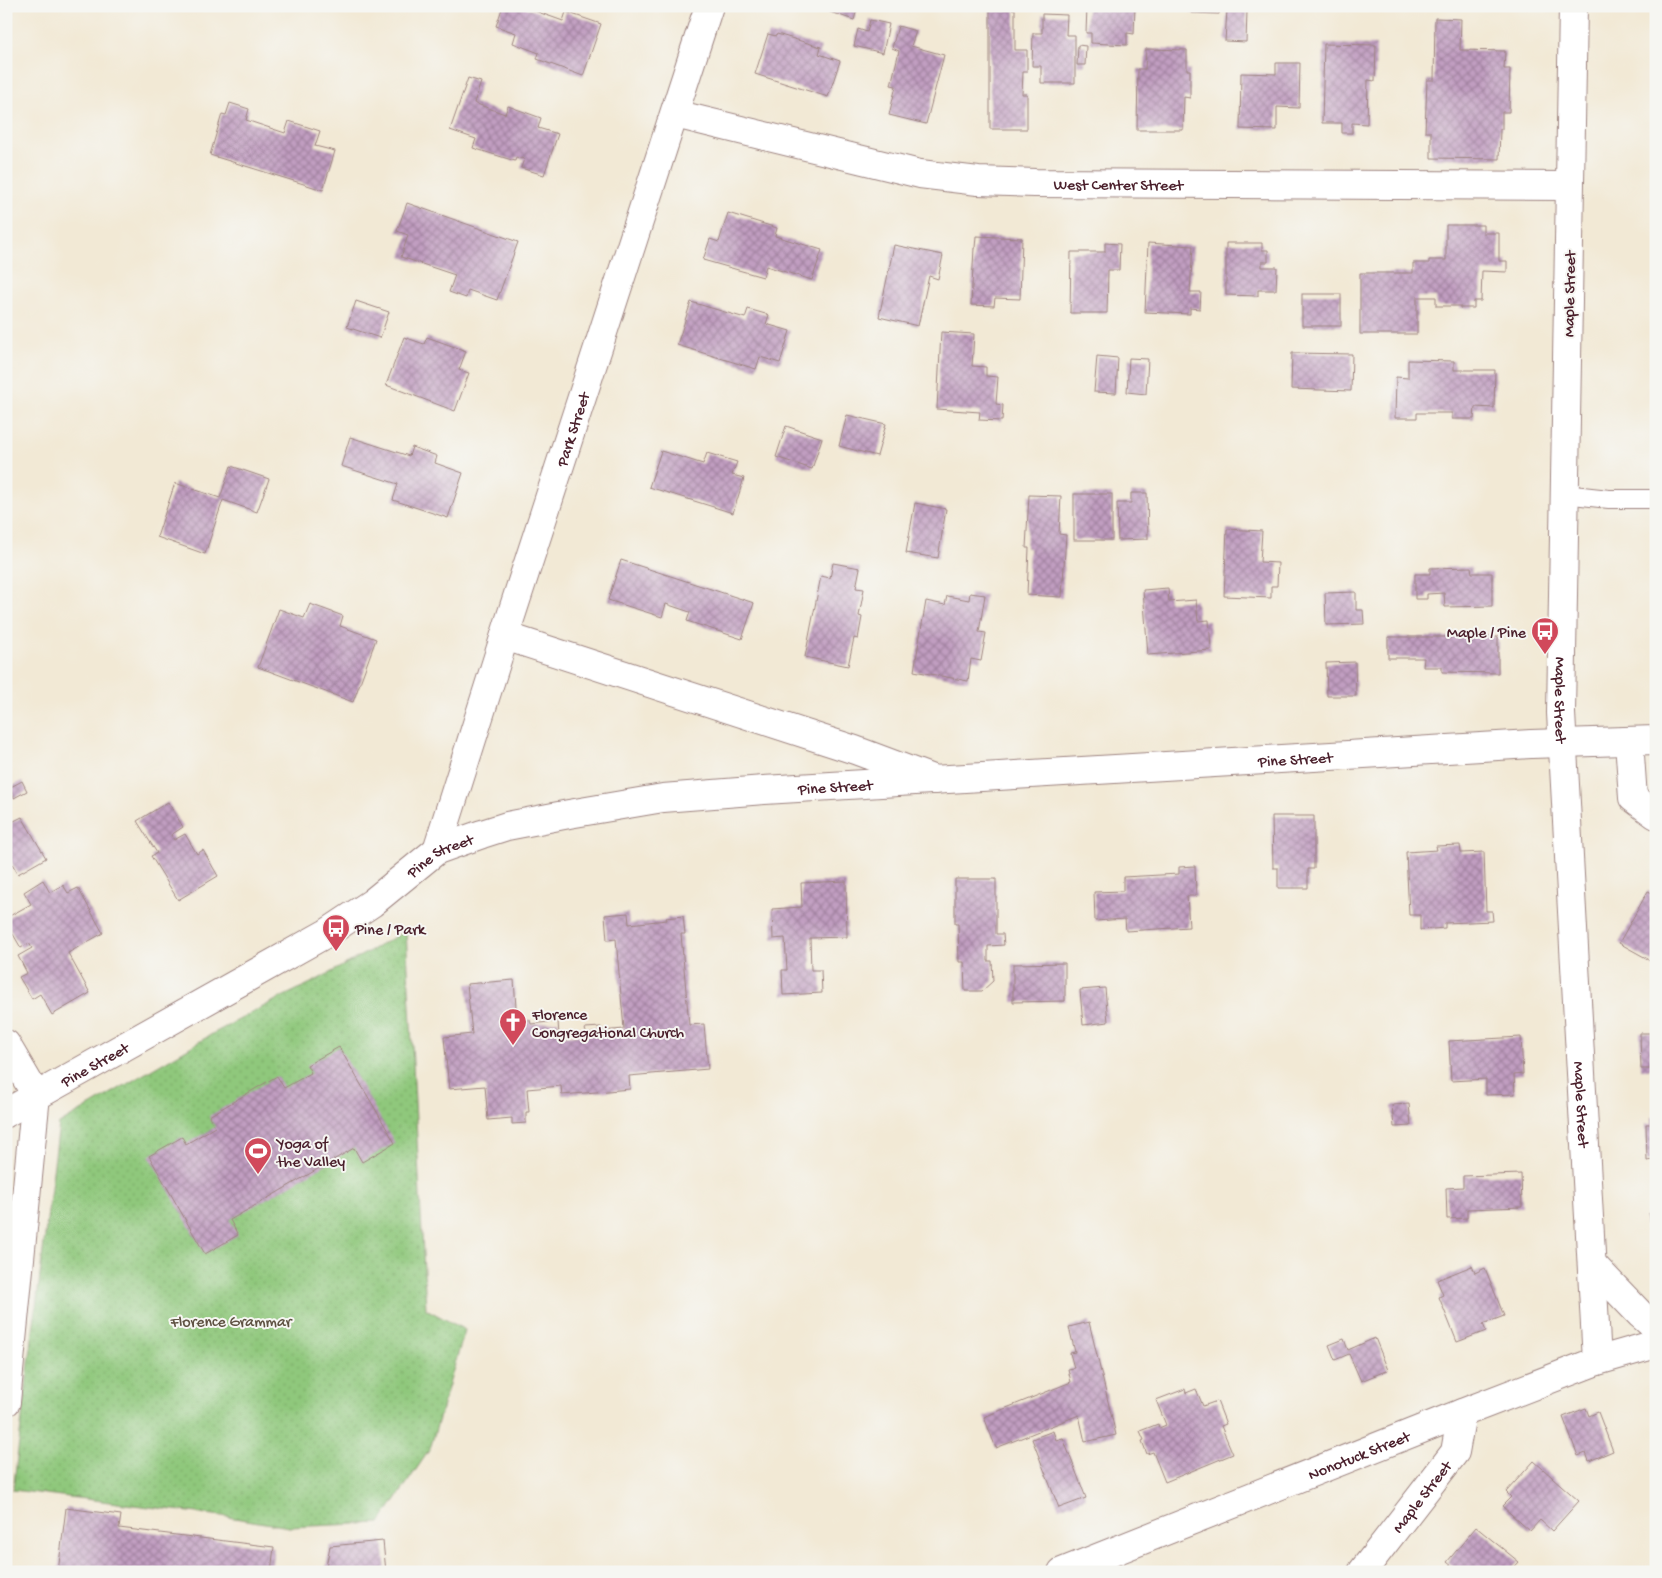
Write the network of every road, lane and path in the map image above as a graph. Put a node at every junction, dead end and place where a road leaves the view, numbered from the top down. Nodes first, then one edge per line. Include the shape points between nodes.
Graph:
1 (709, 6) edge
2 (1573, 6) edge
3 (674, 114) junction
4 (1569, 186) junction
5 (1564, 494) junction
6 (1656, 499) edge
7 (505, 636) junction
8 (1656, 740) edge
9 (1629, 741) junction
10 (1562, 744) junction
11 (935, 780) junction
12 (1656, 815) edge
13 (437, 850) junction
14 (6, 1044) edge
15 (36, 1095) junction
16 (6, 1113) edge
17 (1592, 1264) junction
18 (1656, 1328) edge
19 (1656, 1344) edge
20 (1597, 1361) junction
21 (6, 1402) edge
22 (1462, 1413) junction
23 (1062, 1572) edge
24 (1362, 1572) edge

1 - 3 main road, Park Street
2 - 4 main road, Maple Street
3 - 4 main road, West Center Street via 920,174 978,181
3 - 7 main road, Park Street
4 - 5 main road, Maple Street
5 - 6 lane via 1609,499
5 - 10 main road, Maple Street
7 - 11 main road, Pine Street via 855,750
7 - 13 main road, Park Street
8 - 9 main road, Pine Street
9 - 10 main road, Pine Street
9 - 12 main road via 1633,798
10 - 11 main road, Pine Street
10 - 17 main road, Maple Street
11 - 13 main road, Pine Street via 663,798 507,826
13 - 15 main road, Pine Street via 372,903 328,933
14 - 15 main road
15 - 16 main road, Pine Street
15 - 21 main road
17 - 18 main road
17 - 20 main road, Maple Street
19 - 20 main road, Nonotuck Street
20 - 22 main road, Nonotuck Street
22 - 23 main road, Nonotuck Street
22 - 24 main road, Maple Street via 1455,1452

